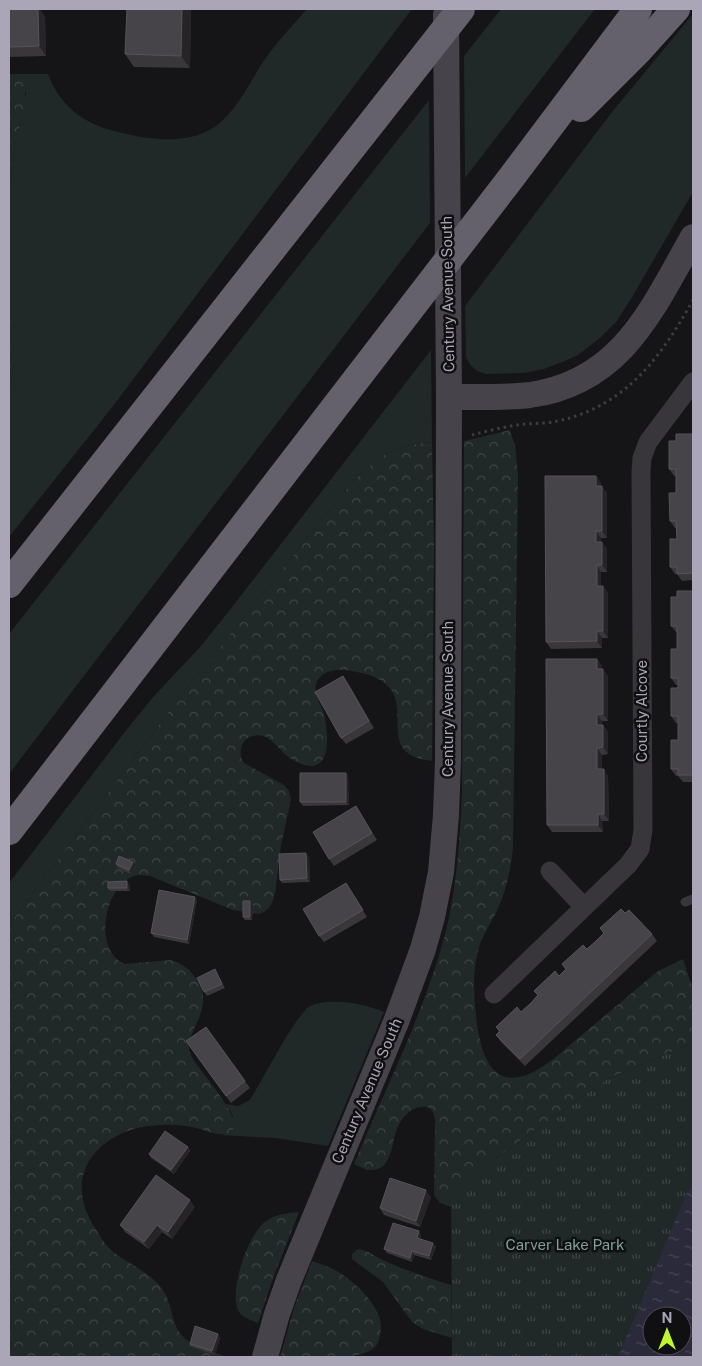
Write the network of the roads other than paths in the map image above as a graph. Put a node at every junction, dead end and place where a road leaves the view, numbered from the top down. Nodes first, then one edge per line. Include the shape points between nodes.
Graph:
1 (446, 9) edge
2 (460, 9) edge
3 (638, 9) edge
4 (676, 9) edge
5 (511, 178) junction
6 (693, 237) edge
7 (693, 382) edge
8 (449, 397) junction
9 (9, 584) edge
10 (9, 831) edge
11 (550, 871) dead end
12 (584, 907) junction
13 (494, 994) dead end
14 (265, 1357) edge

1 - 8 street, Century Avenue South
2 - 9 highway
3 - 5 highway
4 - 5 highway
5 - 10 highway
6 - 8 street via 639,329 618,353 599,368 570,384 532,394
7 - 12 street, Courtly Alcove via 651,437 642,458 641,846 631,862
8 - 14 street, Century Avenue South via 448,779 436,899 410,988 298,1256 276,1314
11 - 12 street
12 - 13 street, Courtly Alcove

